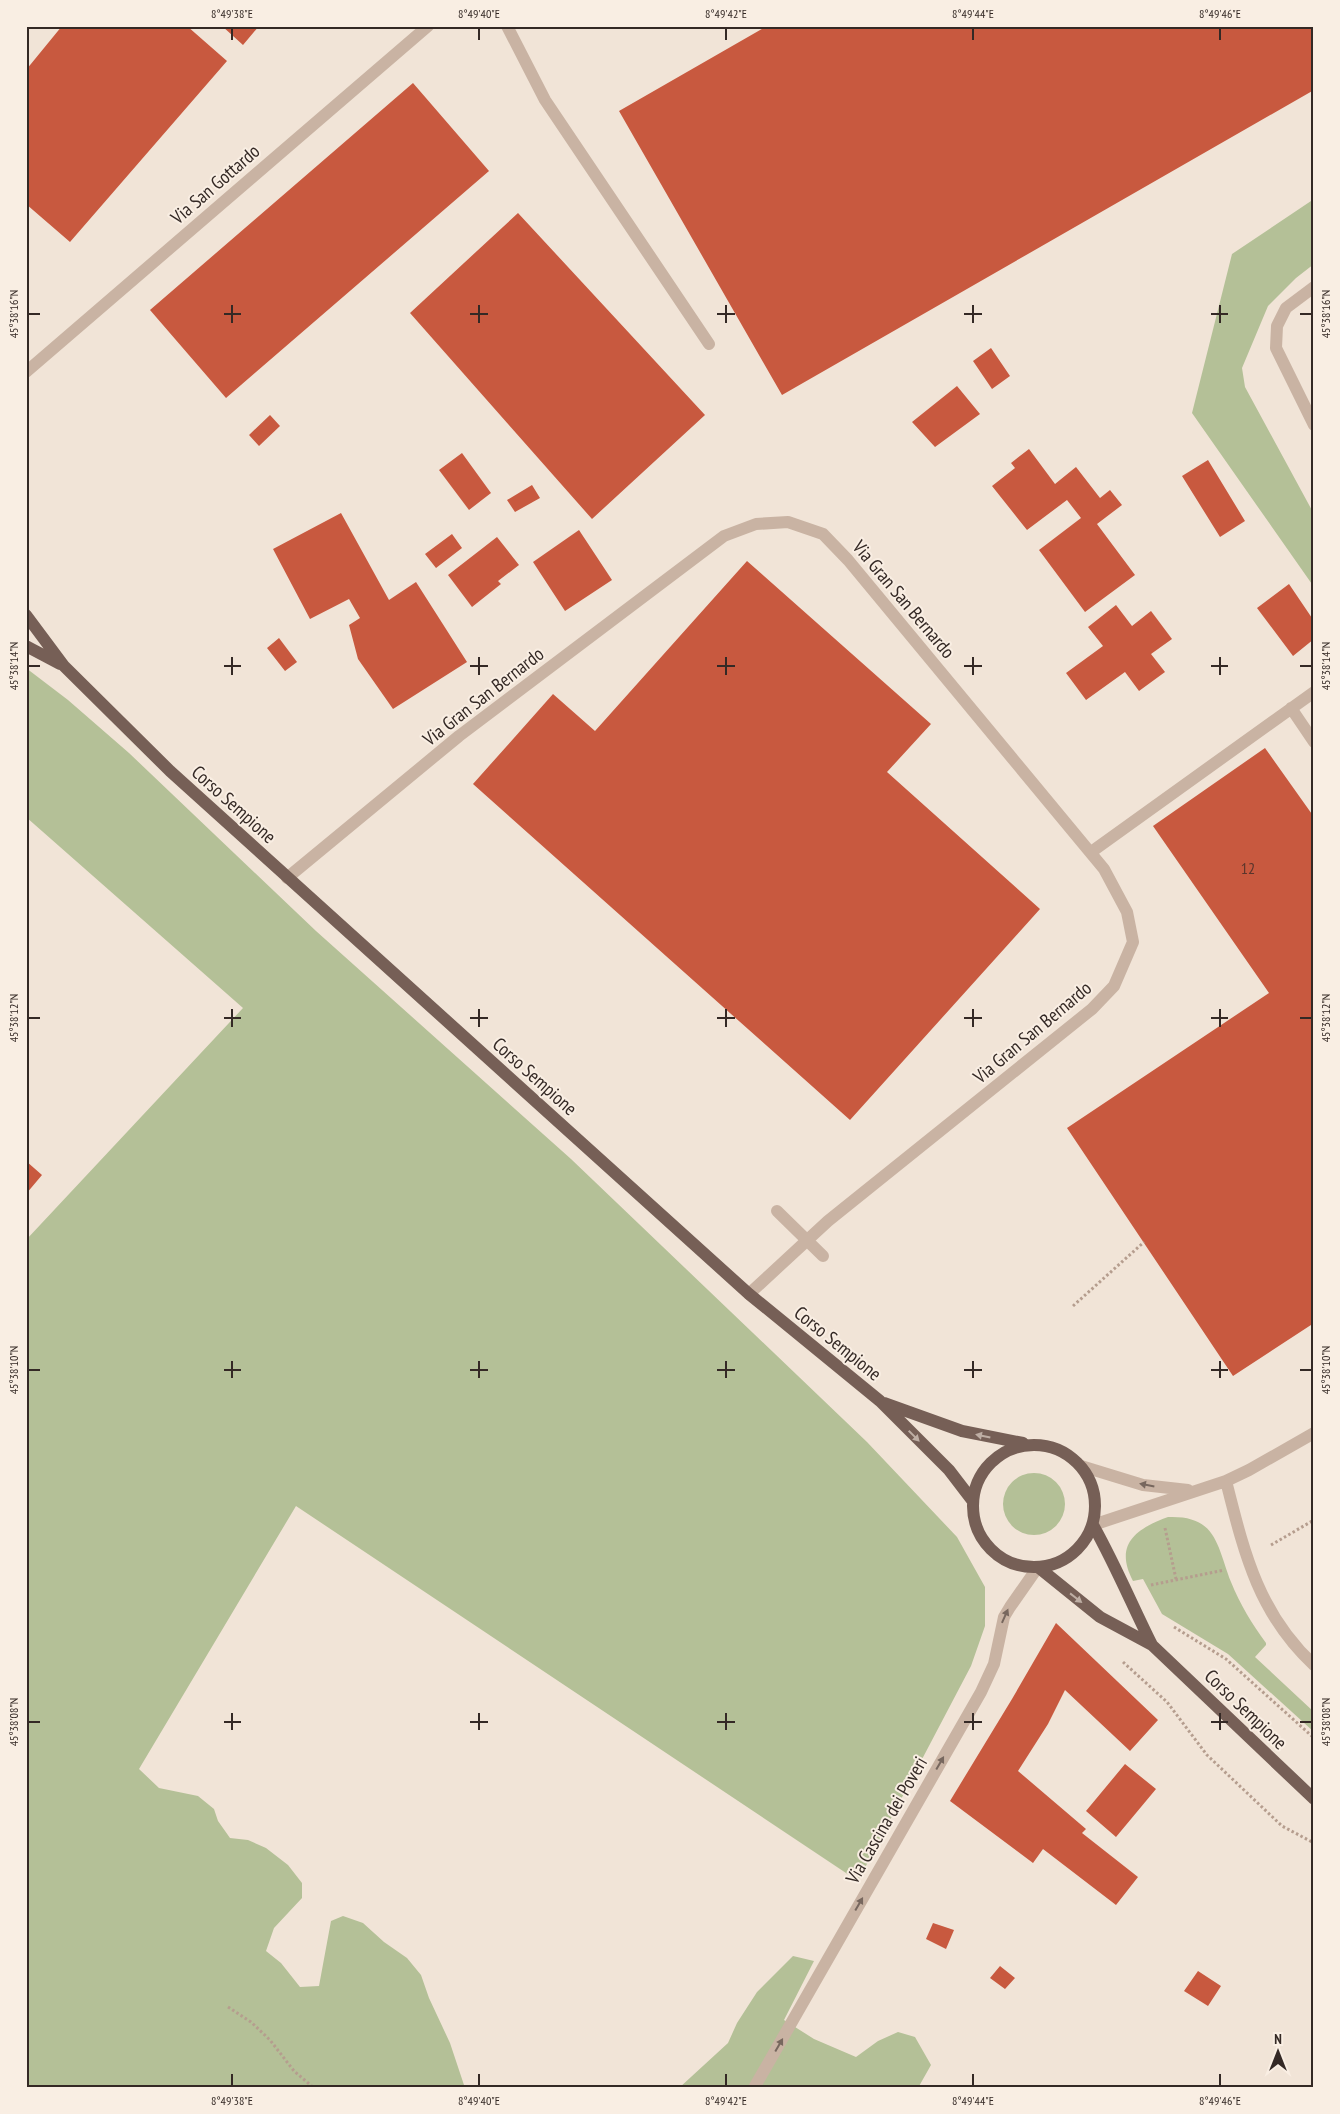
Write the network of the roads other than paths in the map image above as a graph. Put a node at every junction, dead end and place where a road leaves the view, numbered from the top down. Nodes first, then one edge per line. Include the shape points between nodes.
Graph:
1 (428, 26) edge
2 (507, 26) edge
3 (1314, 286) edge
4 (709, 344) dead end
5 (26, 372) edge
6 (1314, 425) edge
7 (26, 615) edge
8 (26, 646) edge
9 (64, 666) junction
10 (1314, 692) edge
11 (1291, 708) junction
12 (1314, 742) edge
13 (1091, 852) junction
14 (287, 878) junction
15 (777, 1211) dead end
16 (806, 1241) junction
17 (823, 1256) dead end
18 (749, 1294) junction
19 (880, 1402) junction
20 (1314, 1433) edge
21 (1031, 1444) junction
22 (1081, 1466) junction
23 (1226, 1481) junction
24 (1195, 1490) junction
25 (972, 1500) junction
26 (1093, 1525) junction
27 (1038, 1567) junction
28 (1152, 1645) junction
29 (1314, 1665) edge
30 (1314, 1799) edge
31 (754, 2088) edge

1 - 5 street, Via San Gottardo
2 - 4 street via 545,100
3 - 6 street via 1286,308 1277,326 1276,348
7 - 9 main road, Corso Sempione
8 - 9 main road, Corso Sempione
9 - 14 main road, Corso Sempione via 170,771
10 - 11 street
11 - 12 street
11 - 13 street
13 - 14 street, Via Gran San Bernardo via 848,560 823,534 788,522 756,524 724,536 459,736
13 - 16 street, Via Gran San Bernardo via 1119,893 1133,942 1114,986 1092,1009
14 - 18 main road, Corso Sempione
15 - 16 street
16 - 17 street
16 - 18 street, Via Gran San Bernardo
18 - 19 main road, Corso Sempione
21 -> 19 main road, Corso Sempione via 962,1431
19 -> 25 main road, Corso Sempione via 949,1470
20 - 23 street
21 - 22 main road via 1050,1446
21 - 25 main road via 996,1457 984,1470
24 -> 22 street via 1143,1485
22 - 26 main road via 1095,1494
23 - 24 street
23 - 29 street via 1246,1559 1260,1593 1296,1648
24 - 26 street
25 - 27 main road via 973,1518 990,1550 1005,1560
26 - 27 main road via 1084,1542 1071,1555
26 - 28 main road, Corso Sempione via 1113,1560 1126,1595
27 -> 28 main road, Corso Sempione via 1100,1617
31 -> 27 street, Via Cascina dei Poveri via 981,1692 994,1664 1004,1618
28 - 30 main road, Corso Sempione

